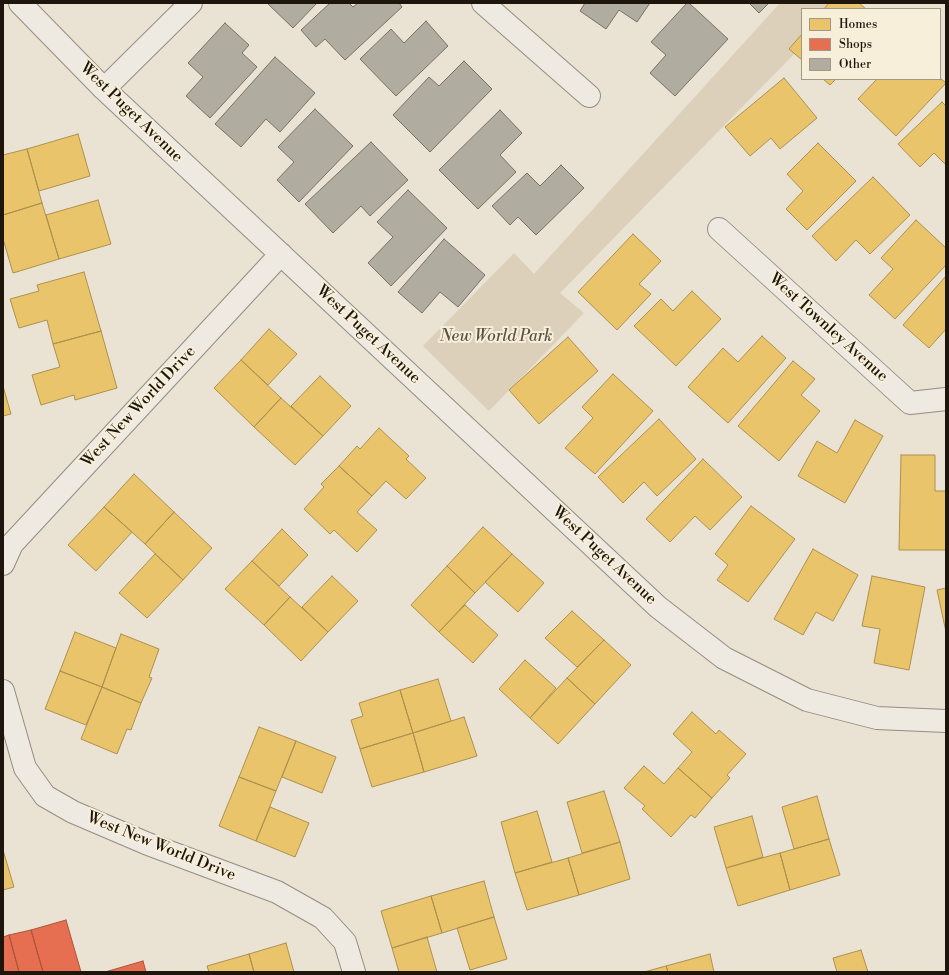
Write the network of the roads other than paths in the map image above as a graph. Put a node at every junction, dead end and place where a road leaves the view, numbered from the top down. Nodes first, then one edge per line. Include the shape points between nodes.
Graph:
1 (20, 3) edge
2 (191, 3) edge
3 (483, 3) edge
4 (104, 89) junction
5 (589, 96) dead end
6 (719, 229) dead end
7 (281, 254) junction
8 (946, 399) edge
9 (3, 564) edge
10 (3, 691) edge
11 (946, 721) edge
12 (354, 972) edge

1 - 4 street, West Puget Avenue
2 - 4 street
3 - 5 street
4 - 7 street, West Puget Avenue
6 - 8 street, West Townley Avenue via 910,403
7 - 9 street, West New World Drive via 12,544
7 - 11 street, West Puget Avenue via 658,607 724,658 807,700 877,718
10 - 12 street, West New World Drive via 25,768 45,796 73,812 142,841 277,892 323,918 345,942

